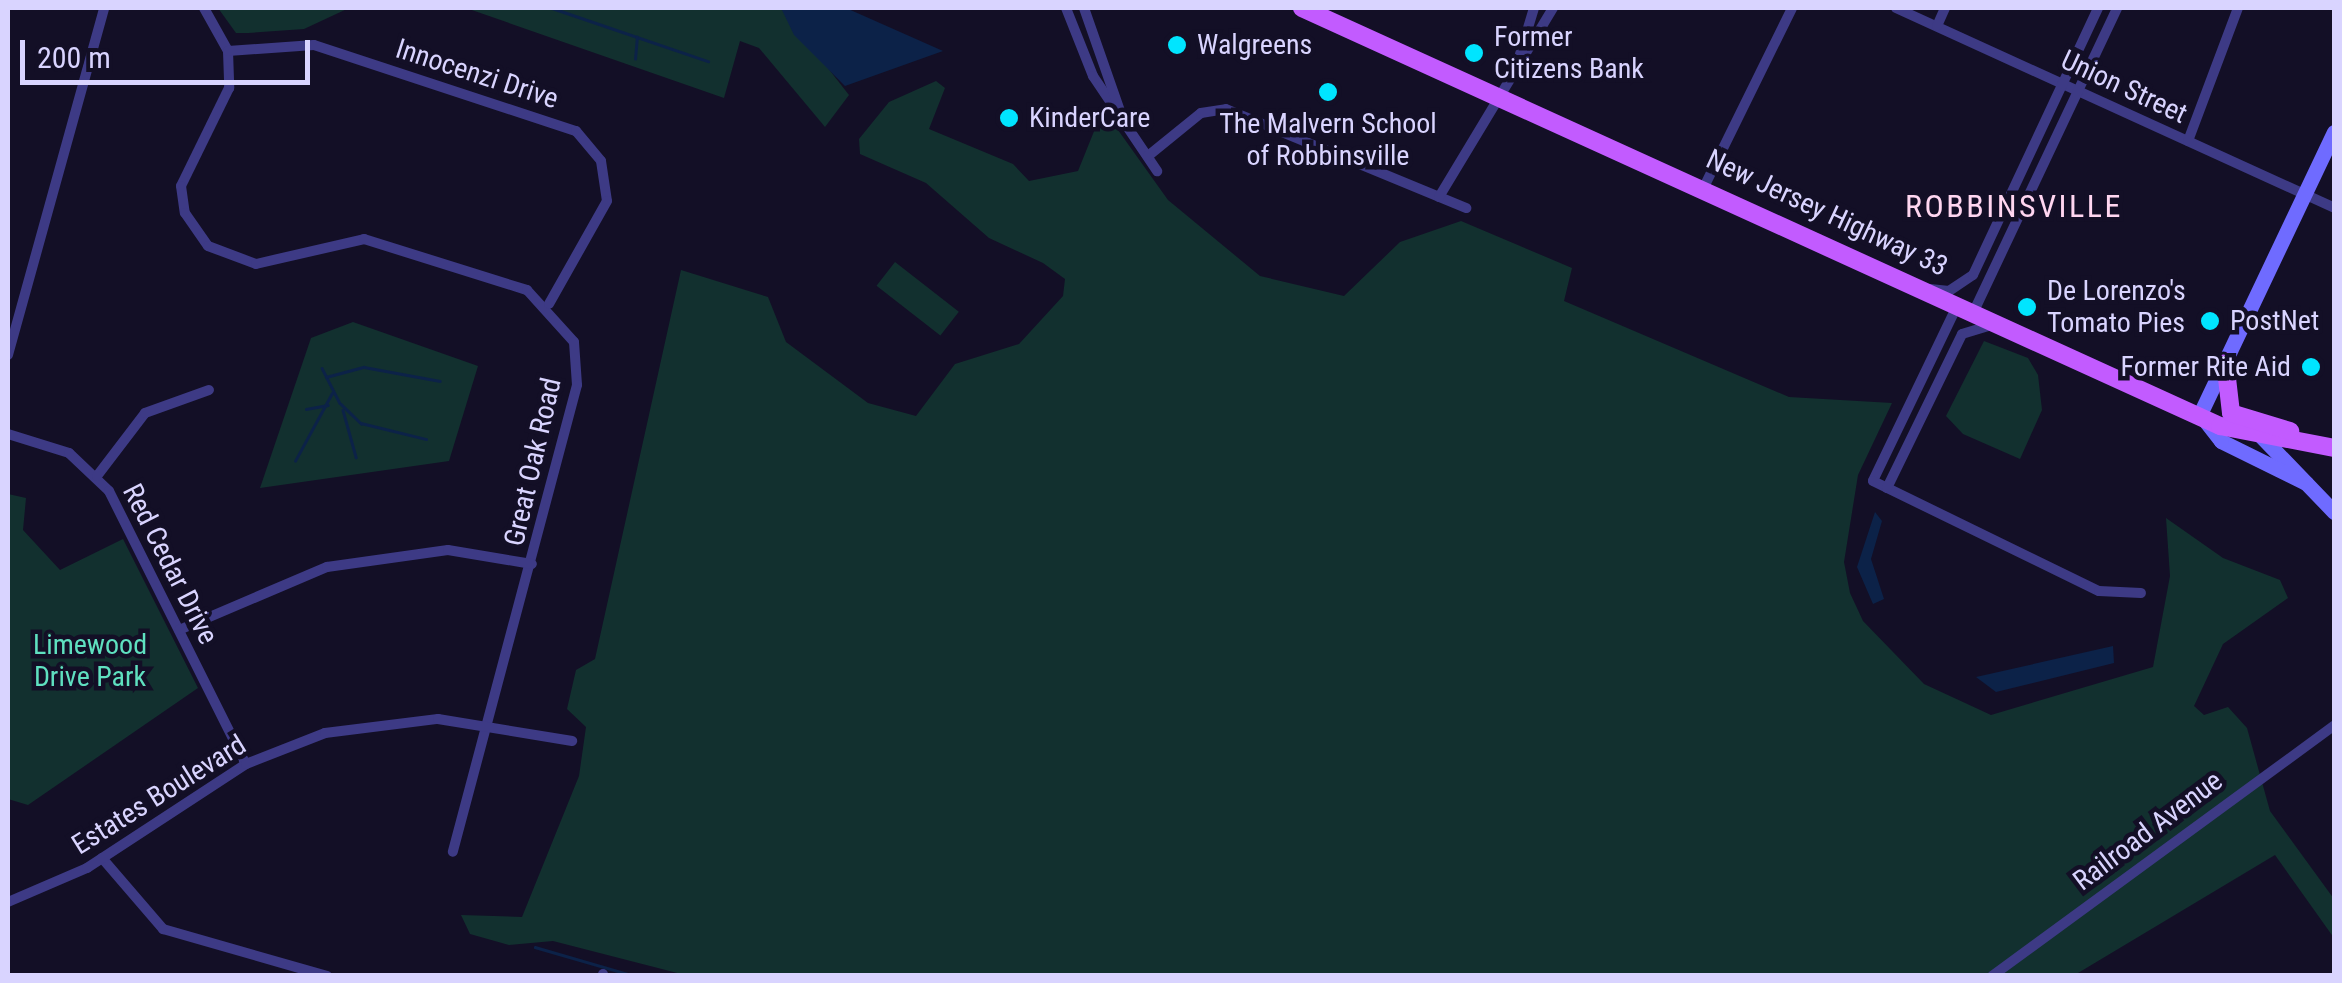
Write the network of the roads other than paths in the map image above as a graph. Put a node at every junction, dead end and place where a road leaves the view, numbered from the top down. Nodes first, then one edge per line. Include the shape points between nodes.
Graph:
1 (104, 8) edge
2 (204, 8) edge
3 (1066, 8) edge
4 (1084, 8) edge
5 (1302, 8) edge
6 (1534, 8) edge
7 (1554, 8) edge
8 (1792, 8) edge
9 (1896, 8) edge
10 (1944, 8) edge
11 (2098, 8) edge
12 (2118, 8) edge
13 (2238, 8) edge
14 (1937, 26) junction
15 (228, 51) junction
16 (1516, 68) junction
17 (2062, 83) junction
18 (2078, 91) junction
19 (1501, 98) junction
20 (1124, 122) junction
21 (2334, 132) edge
22 (2188, 141) junction
23 (1148, 156) junction
24 (1157, 170) dead end
25 (1704, 186) junction
26 (2305, 195) junction
27 (1440, 196) junction
28 (1466, 208) dead end
29 (2334, 208) edge
30 (1923, 287) junction
31 (549, 304) junction
32 (1966, 307) junction
33 (2008, 326) junction
34 (8, 355) edge
35 (2226, 361) junction
36 (209, 390) dead end
37 (2200, 414) junction
38 (2246, 420) junction
39 (8, 434) edge
40 (2262, 438) junction
41 (2334, 438) edge
42 (2334, 448) edge
43 (97, 476) junction
44 (2306, 483) junction
45 (1887, 488) junction
46 (2334, 512) edge
47 (532, 564) junction
48 (2141, 592) dead end
49 (179, 630) junction
50 (493, 723) junction
51 (2334, 726) edge
52 (572, 741) dead end
53 (246, 764) junction
54 (453, 852) dead end
55 (102, 858) junction
56 (8, 902) edge
57 (280, 963) junction
58 (276, 976) edge
59 (326, 976) edge
60 (1992, 976) edge

1 - 34 street
2 - 15 street
3 - 20 street via 1076,42
4 - 20 street
5 - 19 main road, New Jersey Highway 33
6 - 16 street
7 - 16 street
8 - 25 street
9 - 14 street, Union Street
10 - 14 street
11 - 17 street
12 - 18 street
13 - 22 street
14 - 17 street, Union Street
15 - 31 street, Innocenzi Drive via 314,45 576,131 601,161 607,201
15 - 31 street via 225,101 192,148 181,186 191,226 208,246 256,264 364,238
16 - 19 street
17 - 18 street, Union Street
17 - 30 street via 1973,274 1949,291
18 - 22 street, Union Street
18 - 32 street
19 - 25 main road, New Jersey Highway 33
19 - 27 street
20 - 23 street
21 - 26 street
22 - 26 street, Union Street
23 - 24 street
23 - 27 street via 1201,113 1226,109
25 - 30 main road, New Jersey Highway 33
26 - 29 street, Union Street
26 - 35 street
27 - 28 street
30 - 32 main road, New Jersey Highway 33
31 - 47 street, Great Oak Road via 568,328 578,371
32 - 33 main road, New Jersey Highway 33
32 - 45 street via 1873,481
33 - 37 main road, New Jersey Highway 33
33 - 45 street via 1962,334
35 - 37 street
35 - 38 main road via 2224,399
36 - 43 street via 145,413
37 - 40 main road, New Jersey Highway 33
37 - 44 street via 2221,441
38 - 40 street
38 - 41 main road
39 - 43 street, Red Cedar Drive via 68,454
40 - 42 main road, New Jersey Highway 33
40 - 44 street
43 - 49 street, Red Cedar Drive
44 - 46 street
45 - 48 street via 2099,591
47 - 49 street via 448,550 328,567
47 - 50 street, Great Oak Road
49 - 53 street, Red Cedar Drive
50 - 52 street, Estates Boulevard
50 - 53 street, Estates Boulevard via 353,727
50 - 54 street, Great Oak Road
51 - 60 street, Railroad Avenue
53 - 55 street, Estates Boulevard
55 - 56 street, Estates Boulevard
55 - 57 street via 163,929
57 - 58 street
57 - 59 street

